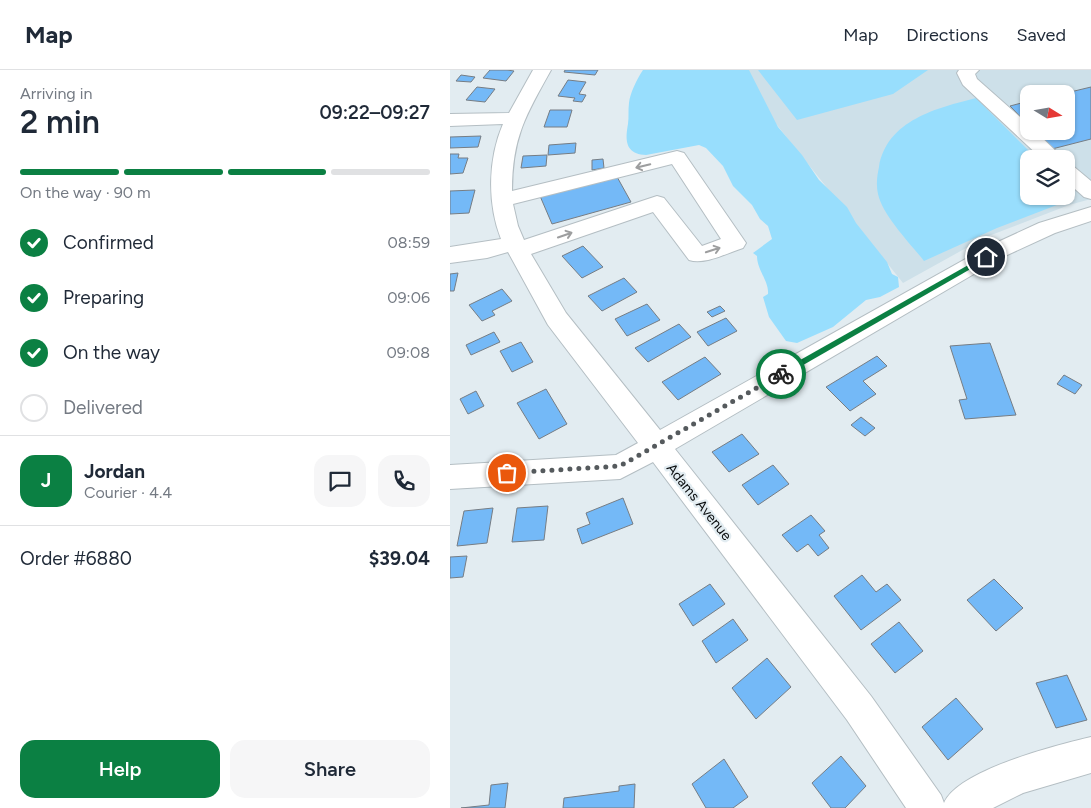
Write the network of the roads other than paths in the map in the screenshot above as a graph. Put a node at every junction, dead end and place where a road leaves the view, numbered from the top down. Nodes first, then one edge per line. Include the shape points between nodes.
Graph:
1 (542, 70) edge
2 (970, 70) edge
3 (515, 118) junction
4 (450, 120) edge
5 (1044, 150) edge
6 (502, 200) junction
7 (1091, 214) edge
8 (516, 246) junction
9 (450, 254) edge
10 (655, 446) junction
11 (450, 477) edge
12 (1091, 755) edge
13 (928, 808) edge
14 (961, 808) edge

1 - 3 street, Adams Avenue
2 - 5 street via 966,73 969,81
3 - 4 street
3 - 6 street, Adams Avenue via 508,135 502,170
6 - 8 street, Adams Avenue via 507,226
8 -> 6 street via 658,203 697,255 735,243 677,157
7 - 10 street via 1047,228 995,252
8 - 9 street
8 - 10 street, Adams Avenue via 557,318
10 - 11 street via 620,466
10 - 13 street, Adams Avenue via 830,669
12 - 14 street via 1016,777 985,790

